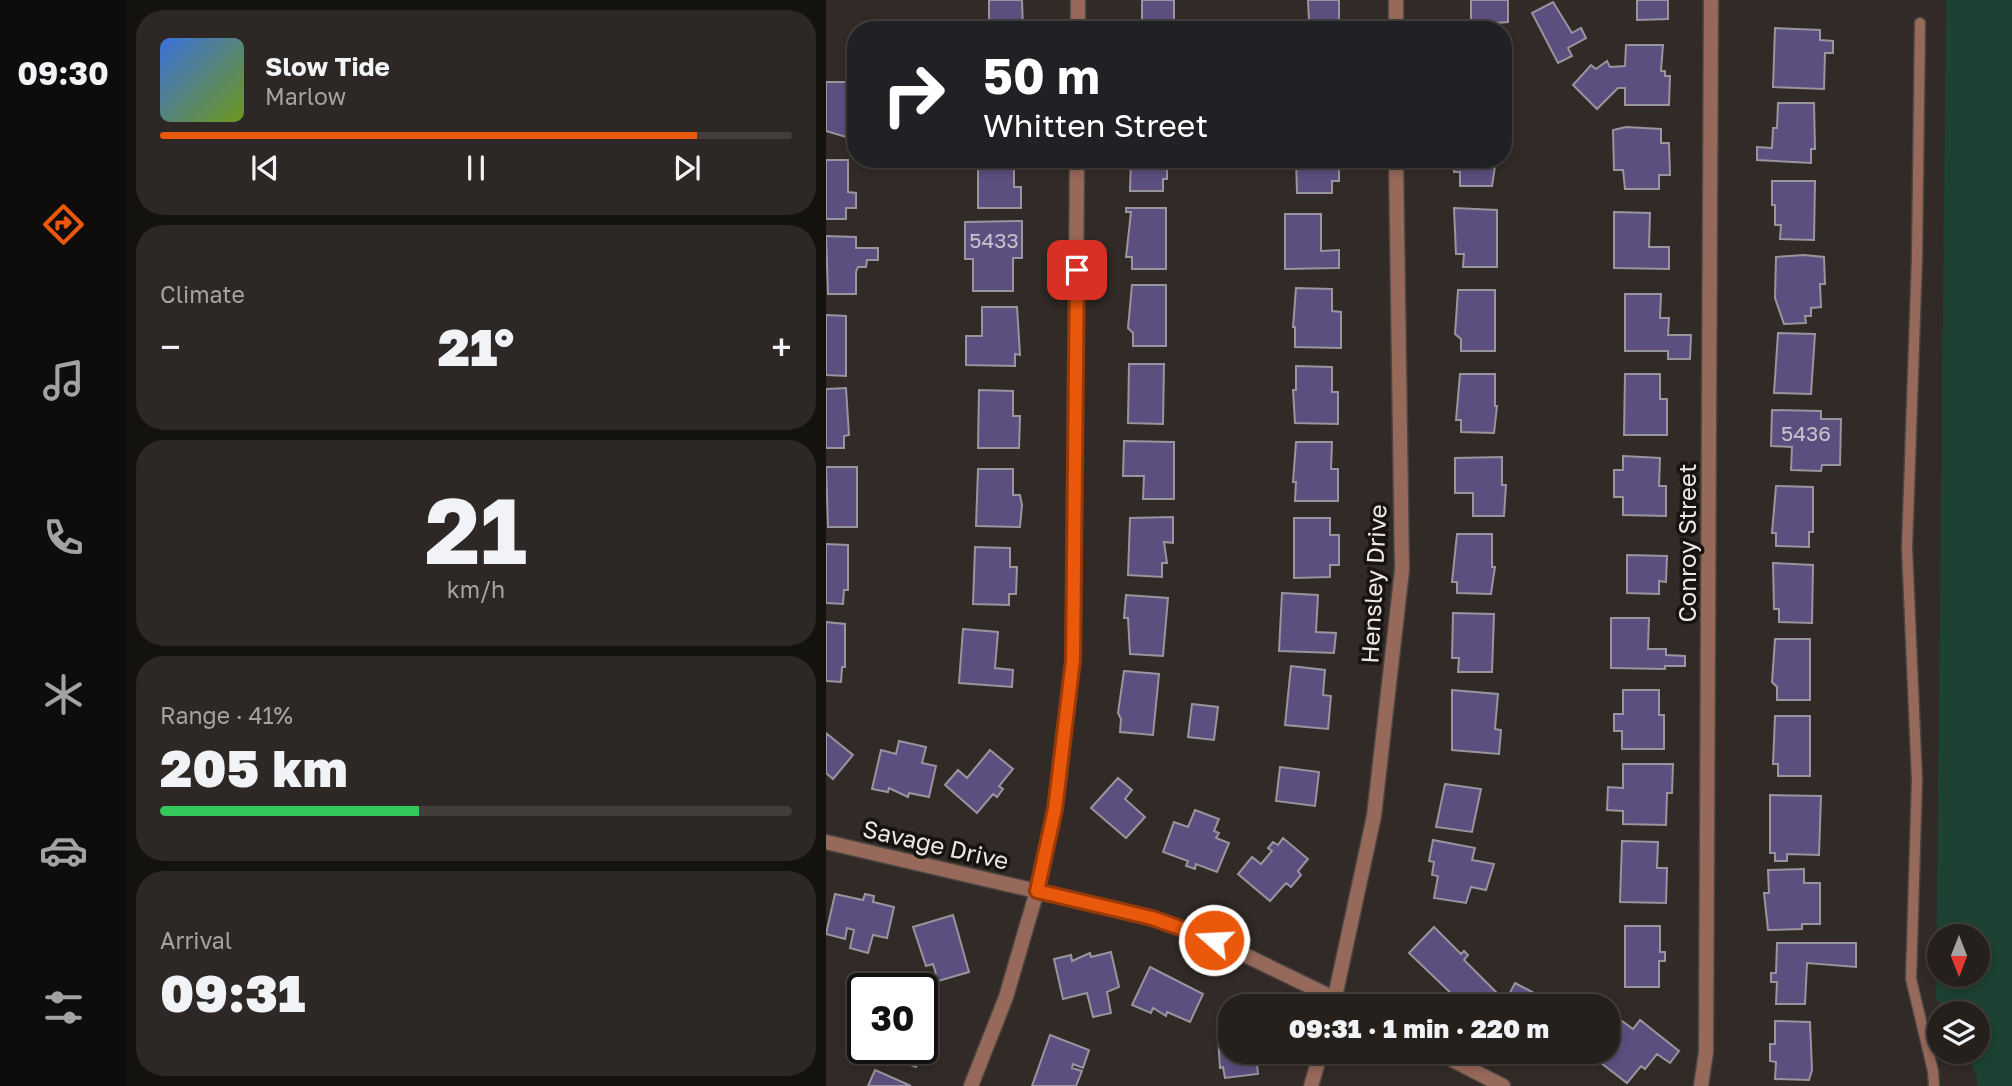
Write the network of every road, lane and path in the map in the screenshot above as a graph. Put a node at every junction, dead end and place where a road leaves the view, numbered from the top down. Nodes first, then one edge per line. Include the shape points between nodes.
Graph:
1 (1078, 0) edge
2 (1396, 0) edge
3 (1711, 0) edge
4 (1078, 21) edge
5 (1396, 21) edge
6 (1920, 23) dead end
7 (1077, 168) edge
8 (1396, 168) edge
9 (826, 842) edge
10 (1037, 891) junction
11 (1319, 994) edge
12 (1336, 994) edge
13 (1317, 1064) edge
14 (1460, 1064) edge
15 (971, 1086) edge
16 (1311, 1086) edge
17 (1503, 1086) edge
18 (1701, 1086) edge
19 (1934, 1086) edge

1 - 4 street
2 - 5 street
3 - 18 street, Conroy Street via 1706,1052
6 - 19 lane via 1907,548 1917,780 1911,979
7 - 10 street via 1073,660 1055,809
8 - 12 street, Hensley Drive via 1402,570 1374,816
9 - 10 street, Savage Drive
10 - 11 street, Savage Drive via 1152,918 1214,940
10 - 15 street via 1006,997
13 - 16 street
14 - 17 street

